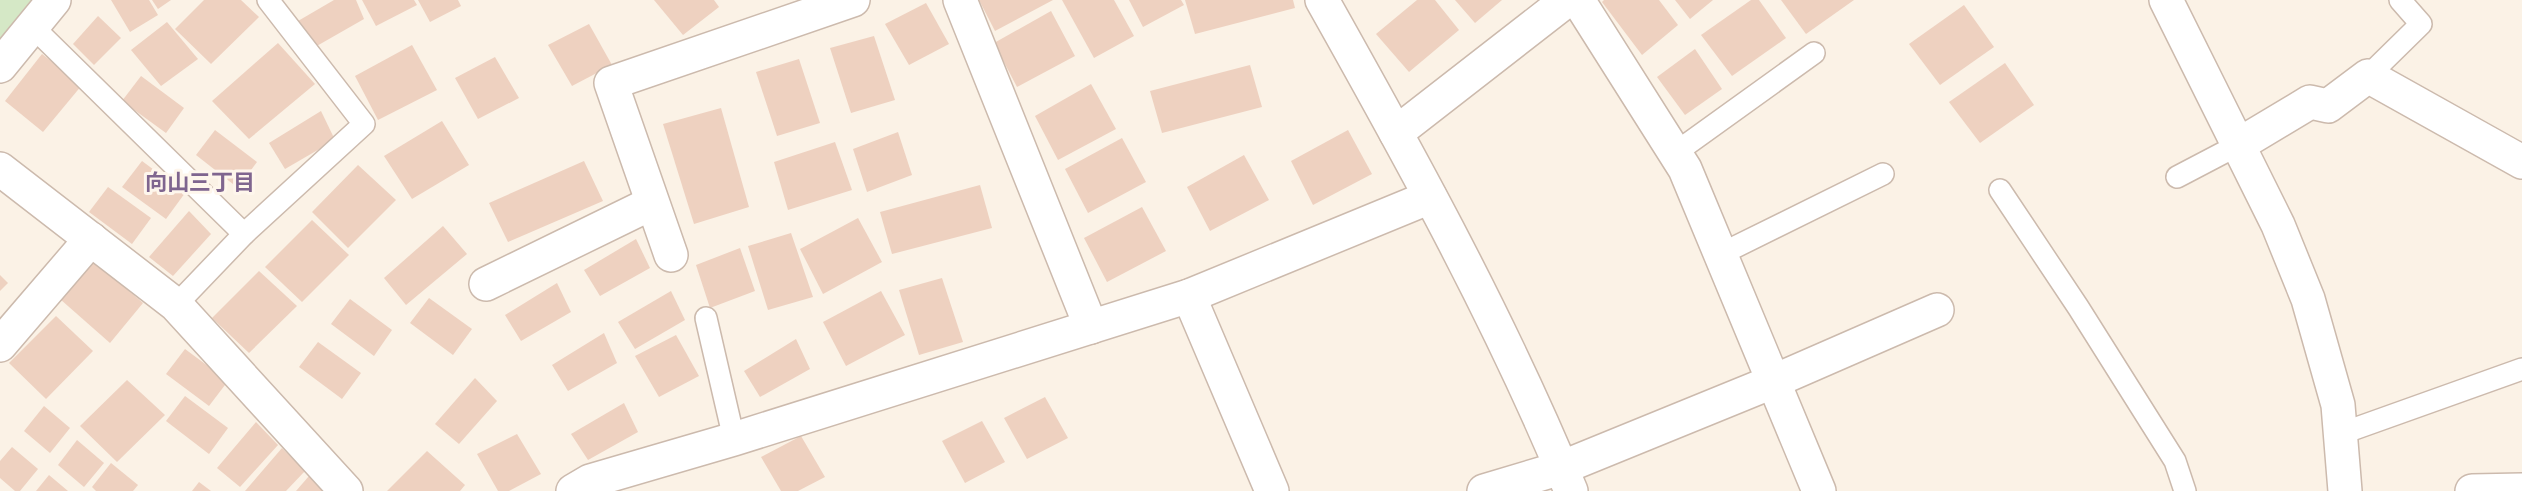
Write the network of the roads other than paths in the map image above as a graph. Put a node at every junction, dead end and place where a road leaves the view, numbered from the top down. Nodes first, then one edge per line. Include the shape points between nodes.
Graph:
1 (54, 0) edge
2 (268, 0) edge
3 (853, 0) edge
4 (960, 0) edge
5 (1322, 0) edge
6 (1567, 0) edge
7 (1578, 0) edge
8 (2166, 0) edge
9 (2400, 0) edge
10 (32, 26) junction
11 (1814, 53) dead end
12 (0, 66) edge
13 (2368, 76) junction
14 (1396, 133) junction
15 (2240, 144) junction
16 (1675, 153) junction
17 (2522, 162) edge
18 (0, 169) edge
19 (1883, 174) dead end
20 (2177, 177) dead end
21 (2000, 190) dead end
22 (1430, 197) junction
23 (652, 203) junction
24 (244, 234) junction
25 (91, 239) junction
26 (671, 255) dead end
27 (1719, 255) junction
28 (486, 284) dead end
29 (1189, 296) junction
30 (176, 305) junction
31 (1937, 310) dead end
32 (706, 318) dead end
33 (1091, 327) junction
34 (0, 345) edge
35 (2522, 369) edge
36 (1772, 382) junction
37 (2340, 434) junction
38 (734, 439) junction
39 (1566, 480) edge
40 (2522, 490) edge
41 (346, 491) edge
42 (573, 491) edge
43 (1272, 491) edge
44 (1484, 491) edge
45 (1819, 491) edge
46 (2185, 491) edge
47 (2345, 491) edge
48 (2472, 491) edge

1 - 10 street
2 - 24 lane via 364,124
3 - 23 street via 611,83
4 - 33 street
5 - 14 street
6 - 14 street
7 - 16 street
8 - 15 street
9 - 13 lane via 2421,24
10 - 12 street
10 - 24 lane
11 - 16 lane
13 - 15 street via 2328,106 2310,102
13 - 17 street
14 - 22 street
15 - 20 lane
15 - 37 street via 2308,300 2338,405
16 - 27 street
18 - 25 street
19 - 27 lane
21 - 46 lane via 2175,461
22 - 29 street
22 - 39 street via 1501,330
23 - 26 street
23 - 28 street
24 - 30 lane
25 - 30 street
25 - 34 street
27 - 36 street
29 - 33 street
29 - 43 street
30 - 41 street
31 - 36 street
32 - 38 lane
33 - 38 street
35 - 37 lane
36 - 39 street
36 - 45 street
37 - 47 street
38 - 42 street via 590,481
39 - 44 street
40 - 48 street

